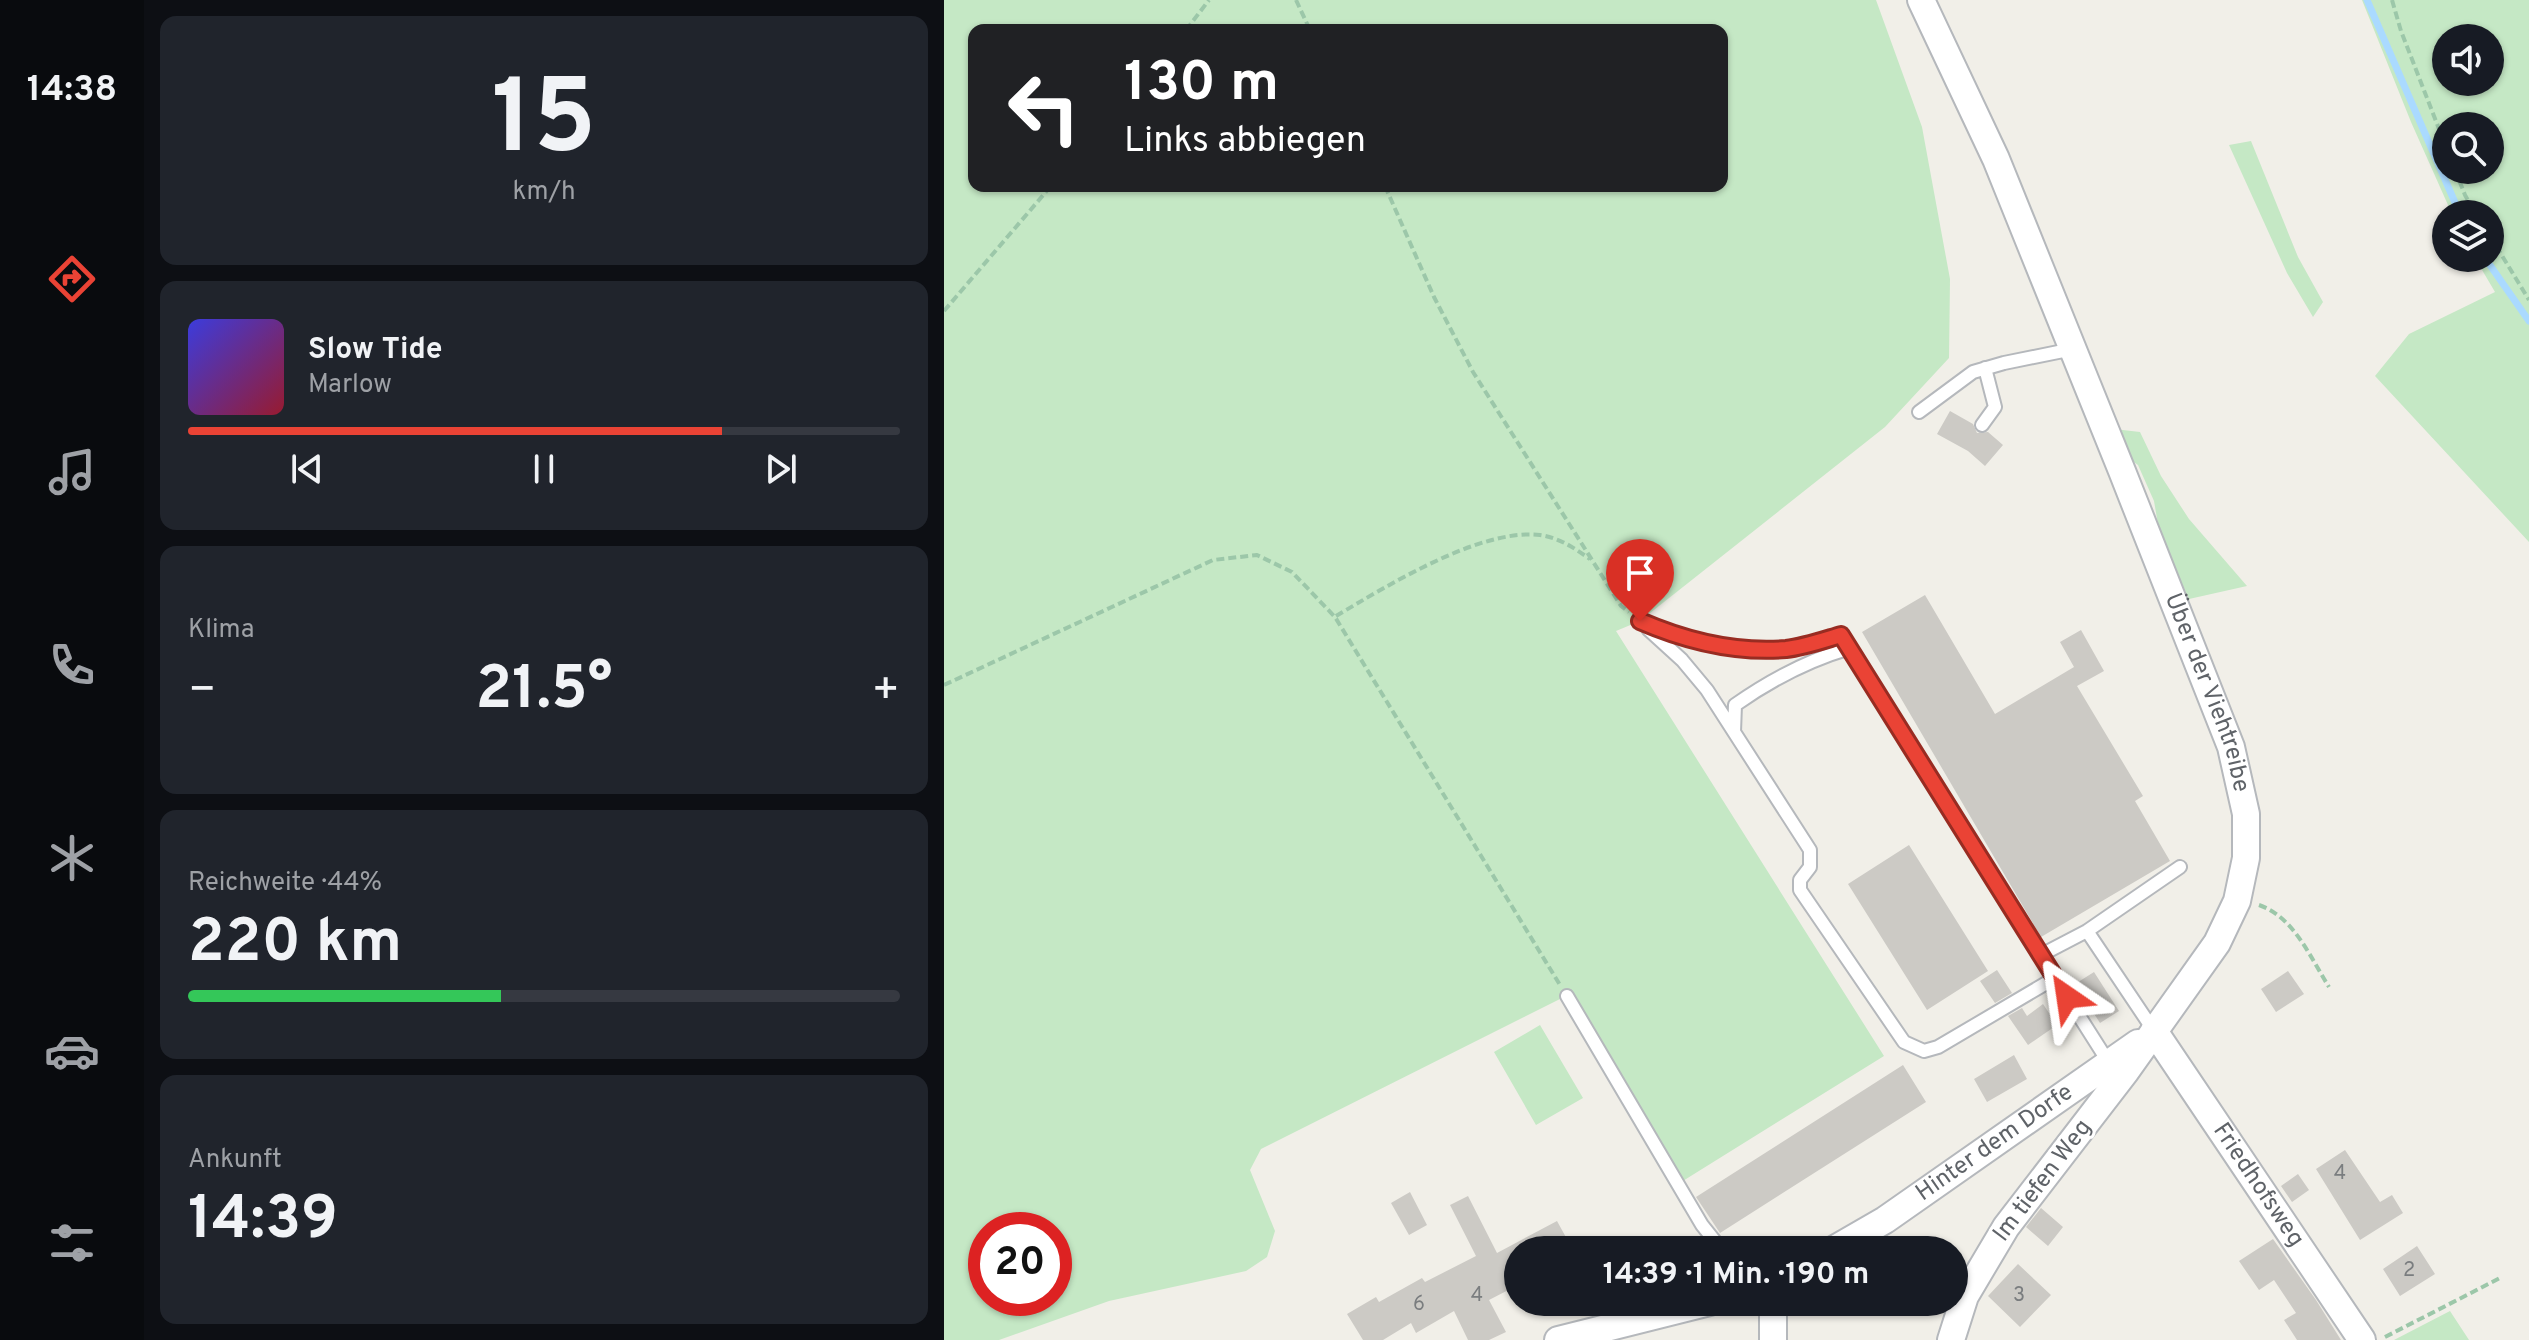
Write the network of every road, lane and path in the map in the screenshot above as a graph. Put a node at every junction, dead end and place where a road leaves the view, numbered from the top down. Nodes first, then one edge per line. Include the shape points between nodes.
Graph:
1 (1209, 0) edge
2 (1296, 0) edge
3 (1921, 0) edge
4 (2392, 0) edge
5 (1191, 24) edge
6 (1307, 24) edge
7 (2432, 112) edge
8 (1046, 192) edge
9 (1388, 192) edge
10 (2504, 259) edge
11 (2529, 300) edge
12 (944, 311) edge
13 (2073, 349) junction
14 (1985, 368) junction
15 (1919, 412) dead end
16 (1982, 425) dead end
17 (1592, 560) junction
18 (1335, 617) junction
19 (1640, 621) junction
20 (1850, 648) junction
21 (944, 685) edge
22 (1734, 732) junction
23 (2180, 867) dead end
24 (2237, 901) junction
25 (2087, 931) junction
26 (2041, 955) junction
27 (2055, 978) junction
28 (2329, 987) dead end
29 (1567, 996) joint
30 (2154, 1031) junction
31 (2109, 1063) junction
32 (1711, 1236) edge
33 (1857, 1236) edge
34 (2502, 1277) dead end
35 (1654, 1316) edge
36 (1773, 1316) edge
37 (1558, 1340) edge
38 (1773, 1340) edge
39 (1951, 1340) edge
40 (2362, 1340) edge
41 (2379, 1340) edge

1 - 5 path
2 - 6 path
3 - 13 street, Über der Viehtreibe via 1996,159
4 - 7 path
8 - 12 path
9 - 17 path via 1473,372
10 - 11 path
13 - 14 lane
13 - 24 street, Über der Viehtreibe via 2231,747 2246,814 2246,858
14 - 15 lane
14 - 16 lane via 1995,407
17 - 18 path via 1566,542 1540,535 1506,536 1411,572
17 - 19 path via 1621,606
18 - 21 path via 1292,572 1257,555 1213,560
18 - 29 path
19 - 20 lane via 1675,636 1730,648 1788,649 1841,635
19 - 22 lane via 1682,660
20 - 22 lane via 1759,688 1735,705
20 - 26 lane
22 - 27 lane via 1810,850 1810,867 1800,890 1904,1042 1924,1051 1938,1047
23 - 25 lane
24 - 28 path via 2279,914
24 - 30 street, Über der Viehtreibe via 2217,943
25 - 26 lane
25 - 30 lane
26 - 27 lane
27 - 31 lane
29 - 32 lane
30 - 31 street, Hinter dem Dorfe
30 - 39 street, Im tiefen Weg via 2006,1227 1965,1296
30 - 40 street, Friedhofsweg
31 - 33 street, Hinter dem Dorfe
34 - 41 path
35 - 37 street
36 - 38 street

